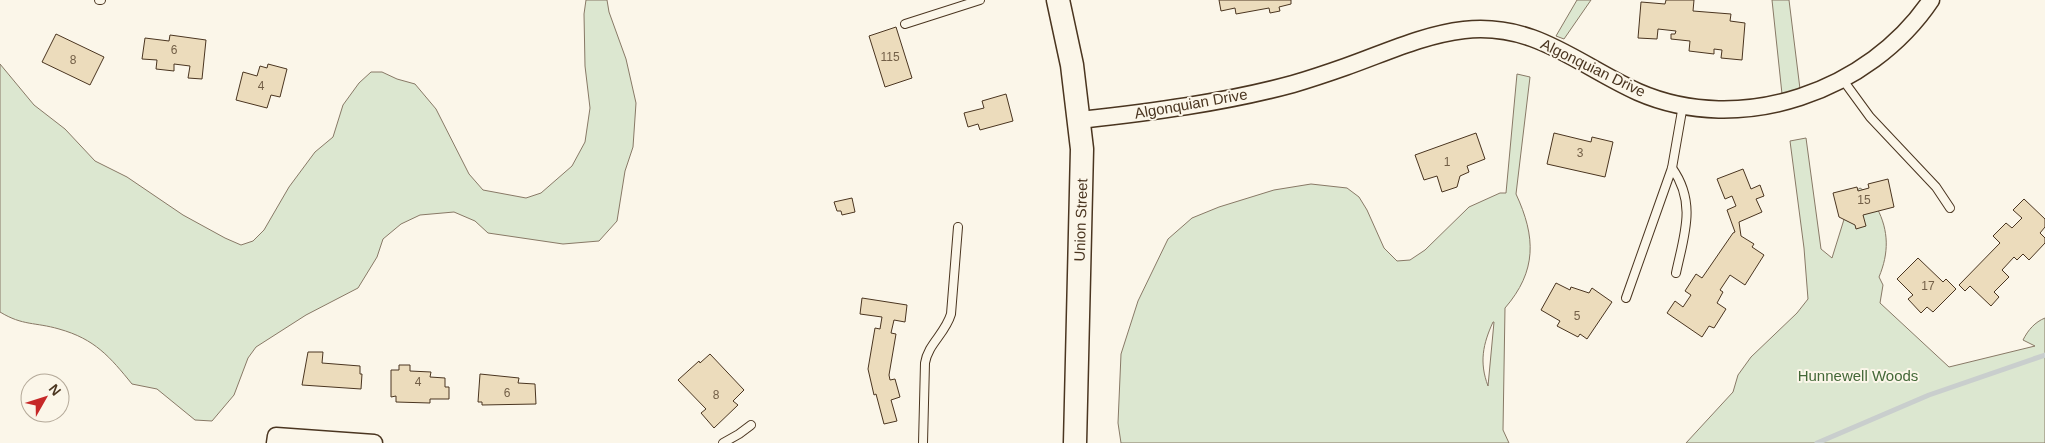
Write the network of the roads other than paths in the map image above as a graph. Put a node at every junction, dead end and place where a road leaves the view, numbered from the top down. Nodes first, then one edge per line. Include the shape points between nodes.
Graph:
1 (980, 0) edge
2 (1058, 0) edge
3 (1931, 0) edge
4 (905, 24) dead end
5 (1843, 80) junction
6 (1683, 105) junction
7 (1080, 120) junction
8 (1672, 168) junction
9 (1950, 208) dead end
10 (958, 227) dead end
11 (1676, 273) dead end
12 (1626, 298) dead end
13 (751, 425) dead end
14 (276, 440) edge
15 (374, 443) edge
16 (723, 443) edge
17 (923, 443) edge
18 (1075, 443) edge

1 - 4 lane
2 - 7 street, Union Street
3 - 5 street, Algonquian Drive via 1916,22 1900,37
5 - 6 street, Algonquian Drive via 1774,104 1729,108
5 - 9 lane via 1870,117 1936,187
6 - 7 street, Algonquian Drive via 1640,92 1541,41 1484,29 1428,36 1345,67 1262,92 1207,103
6 - 8 lane
7 - 18 street, Union Street via 1082,182
8 - 11 lane via 1686,197
8 - 12 lane
10 - 17 lane via 951,314 948,325 926,353
13 - 16 lane
14 - 15 street

